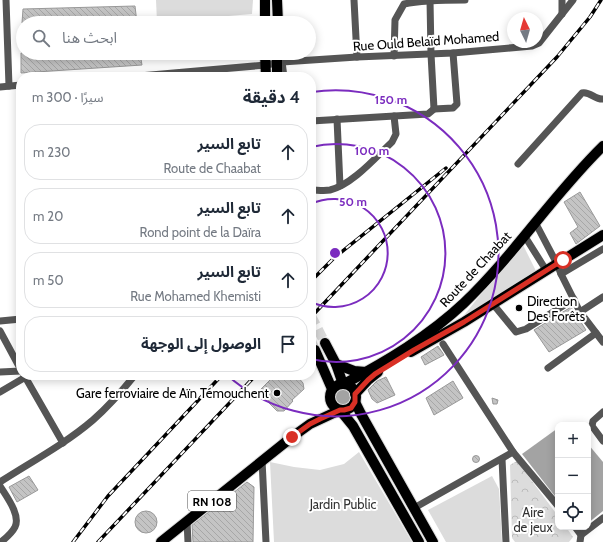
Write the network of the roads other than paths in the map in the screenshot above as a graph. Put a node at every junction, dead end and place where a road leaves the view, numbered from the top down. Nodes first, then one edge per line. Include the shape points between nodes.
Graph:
1 (6, 0) edge
2 (265, 0) edge
3 (277, 0) edge
4 (354, 0) edge
5 (430, 0) edge
6 (465, 0) edge
7 (562, 0) edge
8 (573, 0) edge
9 (562, 14) junction
10 (265, 16) edge
11 (278, 16) edge
12 (453, 53) junction
13 (431, 54) junction
14 (394, 56) junction
15 (357, 57) junction
16 (316, 58) edge
17 (266, 60) edge
18 (277, 60) edge
19 (279, 60) edge
20 (279, 60) edge
21 (266, 65) junction
22 (186, 72) edge
23 (266, 72) edge
24 (278, 72) edge
25 (283, 72) edge
26 (9, 86) junction
27 (16, 86) edge
28 (0, 87) edge
29 (603, 99) edge
30 (434, 109) junction
31 (394, 116) junction
32 (337, 119) junction
33 (316, 121) edge
34 (603, 146) edge
35 (518, 164) dead end
36 (340, 186) junction
37 (316, 190) edge
38 (534, 222) junction
39 (524, 235) junction
40 (603, 235) edge
41 (603, 249) edge
42 (558, 264) junction
43 (546, 270) junction
44 (561, 274) junction
45 (603, 297) edge
46 (574, 299) junction
47 (493, 304) junction
48 (580, 312) junction
49 (16, 319) edge
50 (0, 321) edge
51 (0, 331) edge
52 (596, 333) junction
53 (603, 342) edge
54 (325, 344) tunnel mouth
55 (443, 344) dead end
56 (316, 353) edge
57 (16, 361) edge
58 (336, 364) junction
59 (548, 368) dead end
60 (16, 370) edge
61 (0, 372) edge
62 (366, 372) junction
63 (20, 380) edge
64 (28, 380) edge
65 (131, 380) edge
66 (344, 384) junction
67 (0, 392) edge
68 (331, 395) junction
69 (355, 398) junction
70 (340, 410) junction
71 (603, 412) edge
72 (310, 424) junction
73 (603, 441) edge
74 (63, 443) junction
75 (513, 452) junction
76 (502, 459) junction
77 (262, 460) junction
78 (0, 482) edge
79 (0, 486) edge
80 (555, 502) edge
81 (414, 508) junction
82 (603, 518) edge
83 (187, 521) junction
84 (580, 538) edge
85 (1, 542) edge
86 (161, 542) edge
87 (188, 542) edge
88 (266, 542) edge
89 (419, 542) edge
90 (433, 542) edge
91 (506, 542) edge

1 - 26 street
2 - 10 main road
3 - 11 main road
4 - 15 street
5 - 6 street
5 - 13 street
5 - 14 street via 404,4 397,14
7 - 9 street
8 - 9 street, Rue Ould Belaïd Mohamed
9 - 12 street, Rue Ould Belaïd Mohamed via 539,42 532,46
12 - 13 street, Rue Ould Belaïd Mohamed
12 - 30 street via 457,104 453,108
13 - 14 street, Rue Ould Belaïd Mohamed
13 - 30 street
14 - 15 street, Rue Ould Belaïd Mohamed
15 - 16 street, Rue Ould Belaïd Mohamed
17 - 21 main road
18 - 21 street, Rue Ould Belaïd Mohamed
19 - 24 main road
20 - 25 street
21 - 22 street
21 - 23 main road
26 - 27 street
26 - 28 street
29 - 35 street via 582,93
30 - 31 street via 428,114
31 - 32 street
31 - 36 street via 396,134 392,142
32 - 33 street
32 - 36 street
34 - 38 main road, Route de Chaabat
36 - 37 street via 330,190
38 - 39 main road, Route de Chaabat
38 - 42 street
39 - 43 street
39 - 62 main road, Route de Chaabat via 483,283 446,319 410,346
40 - 42 main road, Route de Chaabat
41 - 44 street
42 - 43 main road, Route de Chaabat
42 - 44 street
43 - 47 main road, Route de Chaabat
44 - 46 street
45 - 48 street
46 - 47 street via 526,329 516,332
46 - 48 street
47 - 69 main road, Route de Chaabat via 375,374
48 - 52 street
49 - 50 street
51 - 57 street
52 - 53 street
52 - 59 street
54 - 58 main road
55 - 75 street
56 - 68 main road
58 - 62 main road
58 - 66 main road
60 - 61 street
62 - 66 main road, Route de Chaabat
63 - 67 street
64 - 74 street
65 - 74 street via 92,421
66 - 68 main road via 337,385
66 - 69 main road via 351,387
68 - 70 main road via 333,406
68 - 72 main road via 321,413
69 - 70 main road via 351,408
69 - 81 main road via 361,414
70 - 72 main road, RN 108
70 - 89 main road via 353,426
71 - 73 street via 593,421 592,426
72 - 77 main road, RN 108
74 - 78 street
75 - 76 street
75 - 80 street
76 - 81 street
76 - 91 street
77 - 83 main road, RN 108
77 - 88 street
79 - 85 street via 11,505 16,522 14,529
81 - 90 main road
82 - 84 street
83 - 86 main road, RN 108
83 - 87 street

